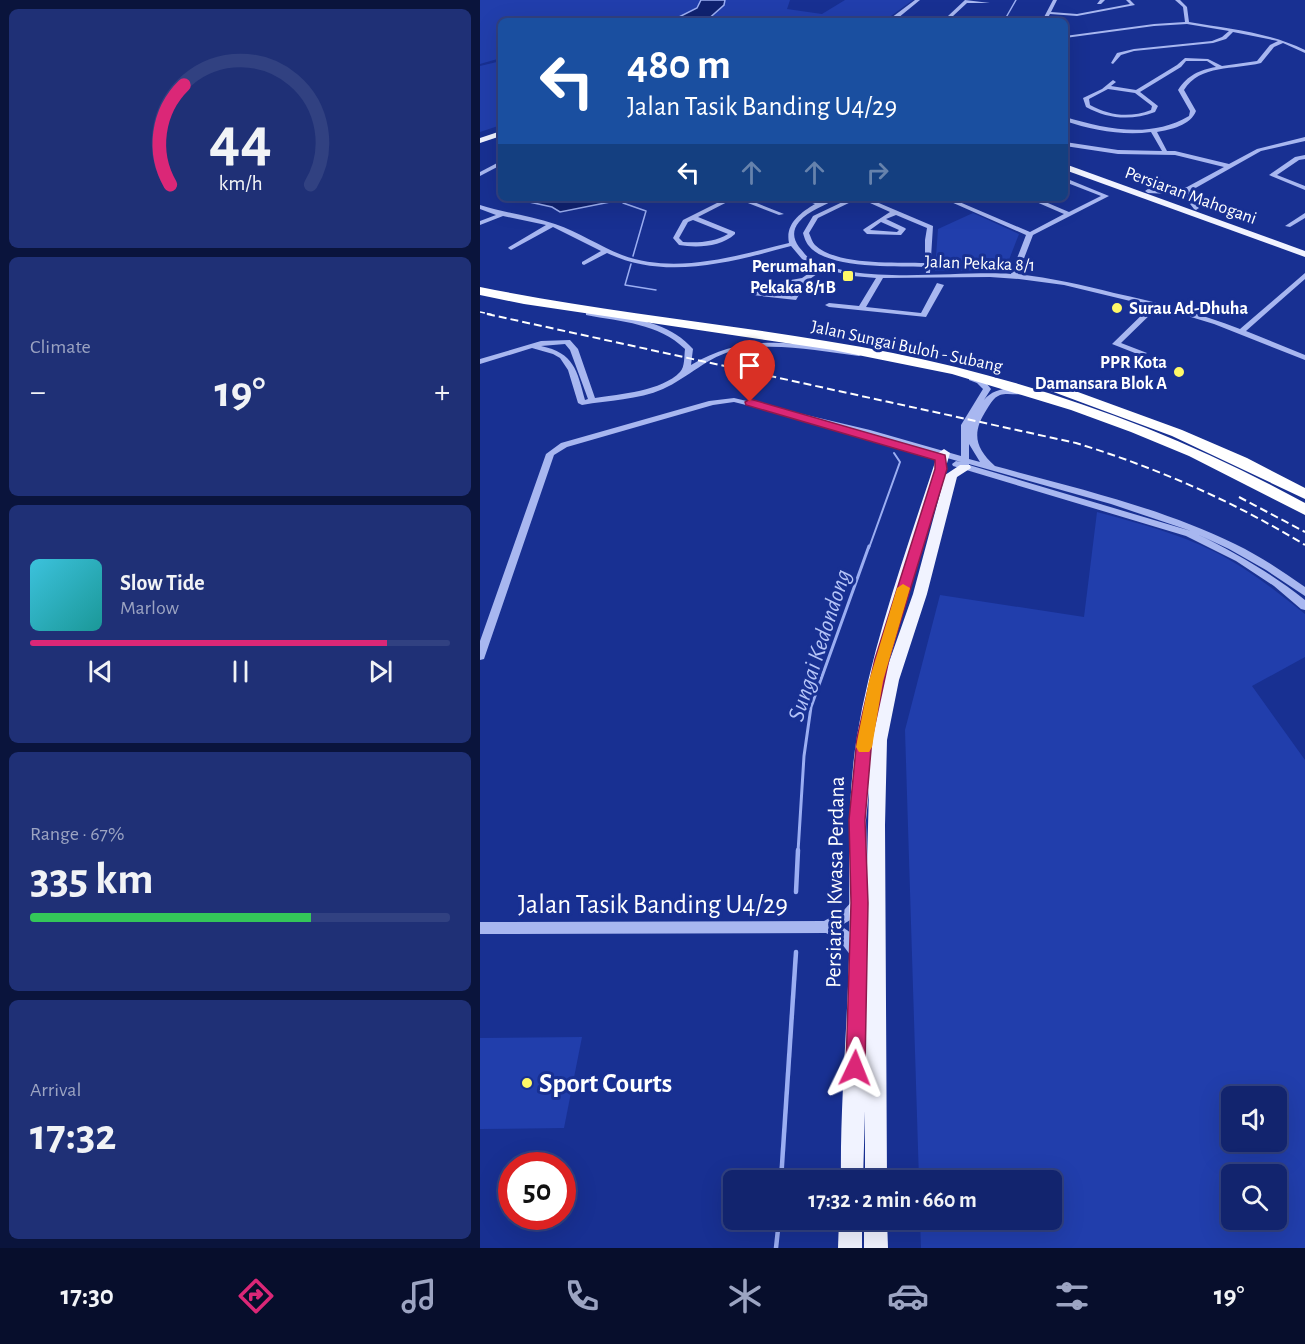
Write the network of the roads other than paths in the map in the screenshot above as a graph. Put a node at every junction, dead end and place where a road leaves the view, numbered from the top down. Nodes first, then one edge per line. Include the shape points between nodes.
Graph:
1 (918, 0) edge
2 (1055, 0) edge
3 (1128, 0) edge
4 (1177, 0) edge
5 (967, 1) edge
6 (988, 3) dead end
7 (1049, 13) junction
8 (949, 17) junction
9 (895, 18) edge
10 (939, 18) edge
11 (959, 18) edge
12 (1046, 18) edge
13 (1153, 21) dead end
14 (1187, 23) junction
15 (1233, 30) junction
16 (1124, 35) dead end
17 (1068, 37) edge
18 (1182, 37) dead end
19 (1068, 38) edge
20 (1068, 38) edge
21 (1283, 41) junction
22 (1188, 45) junction
23 (1305, 52) edge
24 (1113, 63) dead end
25 (1221, 67) junction
26 (1113, 82) dead end
27 (1107, 87) junction
28 (1137, 92) junction
29 (1068, 121) edge
30 (498, 129) edge
31 (1153, 130) junction
32 (498, 134) edge
33 (480, 136) edge
34 (1305, 139) edge
35 (480, 141) edge
36 (1068, 145) edge
37 (1165, 152) junction
38 (1305, 157) edge
39 (1068, 162) edge
40 (498, 165) edge
41 (1228, 166) junction
42 (1068, 168) edge
43 (480, 174) edge
44 (1068, 181) edge
45 (1305, 188) edge
46 (1189, 189) junction
47 (1148, 191) junction
48 (726, 201) edge
49 (747, 201) edge
50 (811, 201) edge
51 (827, 201) edge
52 (850, 201) edge
53 (869, 201) edge
54 (952, 201) edge
55 (1038, 201) edge
56 (820, 204) junction
57 (480, 207) edge
58 (1196, 208) junction
59 (896, 212) junction
60 (781, 213) dead end
61 (1069, 213) junction
62 (501, 215) junction
63 (1305, 215) edge
64 (691, 217) junction
65 (882, 219) junction
66 (480, 224) edge
67 (552, 225) junction
68 (1288, 226) dead end
69 (1030, 234) junction
70 (792, 244) junction
71 (1305, 246) edge
72 (511, 248) dead end
73 (606, 251) junction
74 (1305, 254) edge
75 (584, 263) dead end
76 (927, 265) junction
77 (823, 267) junction
78 (1305, 275) edge
79 (881, 276) junction
80 (929, 276) junction
81 (1014, 276) junction
82 (480, 280) edge
83 (804, 280) junction
84 (940, 285) dead end
85 (480, 291) edge
86 (829, 304) dead end
87 (1156, 304) junction
88 (562, 307) junction
89 (861, 309) junction
90 (1241, 332) junction
91 (531, 346) junction
92 (1143, 353) dead end
93 (890, 358) junction
94 (1305, 358) edge
95 (480, 362) edge
96 (957, 372) junction
97 (682, 376) junction
98 (1032, 393) junction
99 (592, 400) junction
100 (974, 448) junction
101 (943, 455) junction
102 (964, 464) junction
103 (992, 468) junction
104 (1305, 494) edge
105 (1305, 510) edge
106 (1305, 592) edge
107 (1305, 606) edge
108 (480, 656) edge
109 (859, 903) junction
110 (826, 927) junction
111 (480, 928) edge
112 (859, 956) junction
113 (852, 1170) edge
114 (876, 1170) edge
115 (851, 1230) edge
116 (876, 1230) edge
117 (850, 1248) edge
118 (876, 1248) edge

1 - 9 street
2 - 7 street
3 - 7 street via 1133,5 1077,15
4 - 14 street via 1185,7
5 - 6 street
5 - 8 street
7 - 12 street
8 - 10 street
8 - 11 street
13 - 17 street
14 - 15 street
14 - 19 street
15 - 21 street
15 - 22 street via 1224,39
16 - 20 street
18 - 22 street
21 - 23 street
21 - 25 street via 1272,46 1259,62
22 - 24 street via 1119,54
25 - 28 street via 1208,60 1185,59
25 - 31 street via 1192,75 1183,86 1181,90 1193,111 1191,117
26 - 27 street
27 - 28 street
27 - 28 street via 1086,98 1088,106 1109,115 1136,116 1154,111 1155,106
29 - 31 street via 1097,129
30 - 33 main road
31 - 37 street
32 - 35 main road
34 - 41 street via 1258,150
36 - 37 street via 1118,153
37 - 41 street
38 - 45 street via 1272,175
39 - 47 main road, Persiaran Mahogani
40 - 43 street
41 - 46 street
42 - 74 main road, Persiaran Mahogani
44 - 61 street via 1106,196
46 - 47 street
46 - 58 street via 1187,198
47 - 58 main road, Persiaran Mahogani
48 - 64 street
49 - 60 street
50 - 56 street
51 - 56 street
52 - 76 street via 815,217 806,233 812,246 846,260
53 - 59 street
54 - 69 street
55 - 61 street
56 - 70 street via 795,224
57 - 62 street
58 - 71 main road, Persiaran Mahogani
59 - 65 street
59 - 76 street via 931,227
61 - 69 street
62 - 66 street
62 - 67 street
63 - 68 street
64 - 64 street via 681,224 676,238 681,244 710,242 733,233
65 - 65 street via 867,232 895,235 903,231
67 - 72 street
67 - 73 street
69 - 81 street
70 - 73 street via 696,266 648,264
70 - 77 street, Jalan Pekaka 8/1 via 809,261
73 - 75 street
76 - 80 street
77 - 79 street, Jalan Pekaka 8/1
77 - 83 street
78 - 90 street
79 - 80 street, Jalan Pekaka 8/1
79 - 89 street
80 - 81 street, Jalan Pekaka 8/1
81 - 87 street, Jalan Pekaka 8/1
82 - 104 highway, Jalan Sungai Buloh - Subang via 519,290 883,346 985,367 1149,421
83 - 83 street via 756,289 754,293 793,298
84 - 89 street via 925,315
85 - 88 highway, Jalan Sungai Buloh - Subang
86 - 89 street
87 - 90 street, Jalan Pekaka 8/1
87 - 92 street via 1116,344
88 - 93 highway, Jalan Sungai Buloh - Subang via 834,346
88 - 97 street via 660,327 679,336 689,349
90 - 94 street, Jalan Pekaka 8/1
91 - 95 street
91 - 99 street via 554,350 563,356 571,367 582,402
91 - 99 street via 559,341 570,344
93 - 96 highway, Jalan Sungai Buloh - Subang
93 - 97 street via 758,345 721,352
96 - 98 highway, Jalan Sungai Buloh - Subang
96 - 102 street via 980,381 987,389 965,425
97 - 99 street via 641,393
98 - 100 street via 993,395 973,426
98 - 105 highway, Jalan Sungai Buloh - Subang via 1114,421 1205,459
100 - 102 street
100 - 103 street
101 - 102 street
101 - 108 street via 734,400 564,445 553,450
101 - 109 main road, Persiaran Kwasa Perdana via 882,659 865,738 857,820
102 - 103 street
102 - 107 street via 1189,534 1239,559
102 - 114 main road, Persiaran Kwasa Perdana via 951,475 920,594 891,680 879,740
103 - 106 street via 1161,514 1250,555
109 - 110 street via 849,914
109 - 112 main road, Persiaran Kwasa Perdana
110 - 111 street, Jalan Tasik Banding U4/29
110 - 112 street, Jalan Tasik Banding U4/29 via 851,939
112 - 113 main road, Persiaran Kwasa Perdana
115 - 117 main road
116 - 118 main road

